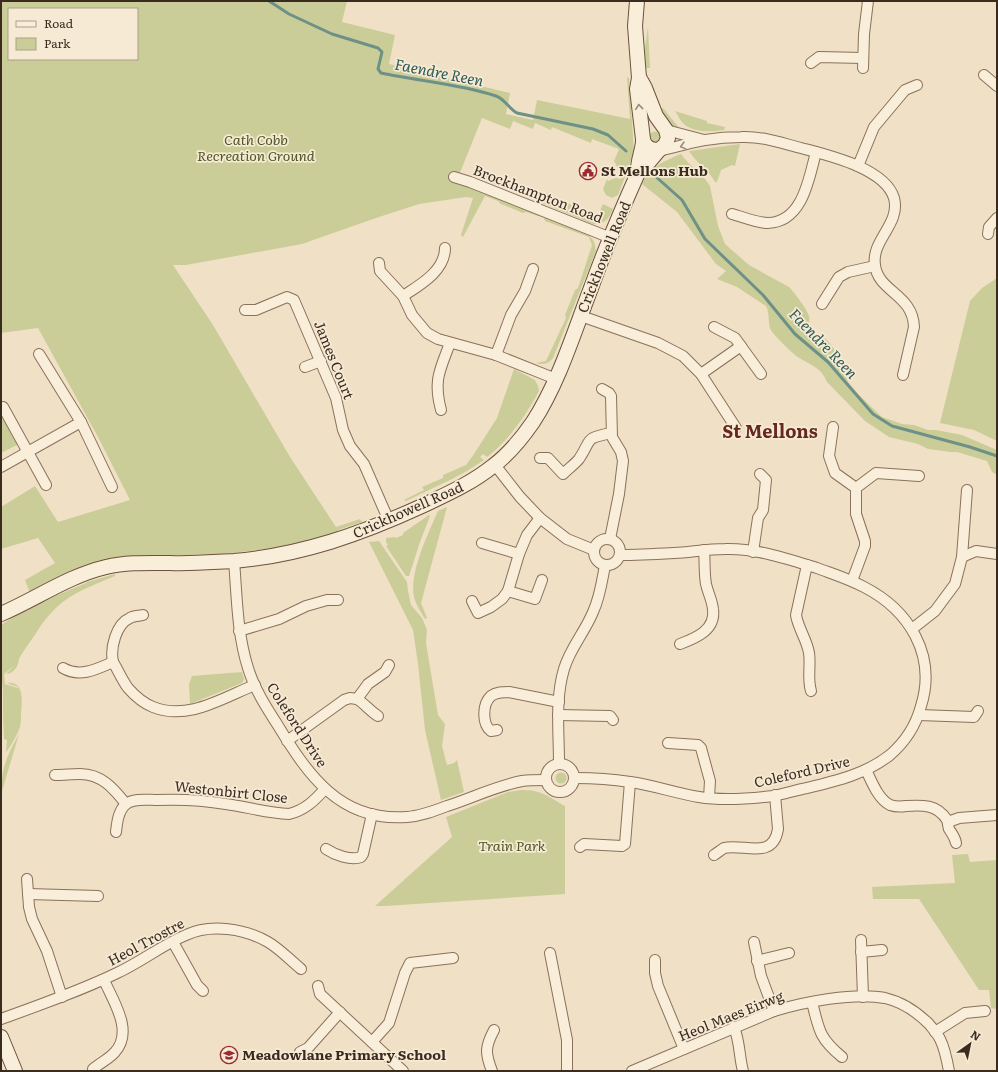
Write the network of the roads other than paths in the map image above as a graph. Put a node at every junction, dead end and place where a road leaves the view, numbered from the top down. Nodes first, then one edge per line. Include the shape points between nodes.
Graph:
1 (637, 1) edge
2 (868, 1) edge
3 (863, 58) junction
4 (811, 62) dead end
5 (863, 68) dead end
6 (984, 75) dead end
7 (639, 78) junction
8 (917, 85) dead end
9 (997, 86) edge
10 (664, 128) junction
11 (643, 139) junction
12 (704, 140) junction
13 (660, 150) junction
14 (816, 152) junction
15 (858, 166) junction
16 (638, 173) junction
17 (454, 177) dead end
18 (732, 214) dead end
19 (997, 218) edge
20 (988, 234) dead end
21 (611, 238) junction
22 (445, 248) dead end
23 (379, 262) dead end
24 (875, 266) junction
25 (533, 269) dead end
26 (403, 296) junction
27 (822, 304) dead end
28 (245, 310) dead end
29 (581, 316) junction
30 (714, 327) dead end
31 (450, 343) junction
32 (741, 346) junction
33 (40, 354) dead end
34 (496, 355) junction
35 (321, 361) junction
36 (305, 368) dead end
37 (701, 374) junction
38 (762, 374) dead end
39 (903, 375) dead end
40 (556, 379) junction
41 (602, 389) dead end
42 (3, 407) dead end
43 (441, 410) dead end
44 (81, 422) junction
45 (833, 427) dead end
46 (736, 428) dead end
47 (611, 433) junction
48 (28, 452) junction
49 (540, 458) dead end
50 (495, 465) junction
51 (1, 466) edge
52 (760, 474) dead end
53 (919, 476) dead end
54 (46, 485) dead end
55 (112, 487) dead end
56 (856, 488) junction
57 (967, 490) dead end
58 (540, 518) junction
59 (390, 521) junction
60 (610, 539) junction
61 (482, 543) dead end
62 (594, 550) junction
63 (704, 550) junction
64 (753, 552) junction
65 (519, 554) junction
66 (997, 554) edge
67 (620, 555) junction
68 (962, 557) junction
69 (234, 561) junction
70 (605, 565) junction
71 (807, 565) junction
72 (542, 580) dead end
73 (852, 581) junction
74 (508, 591) junction
75 (338, 600) dead end
76 (472, 601) dead end
77 (1, 614) edge
78 (143, 615) dead end
79 (912, 629) junction
80 (239, 631) junction
81 (680, 644) dead end
82 (113, 662) junction
83 (389, 665) dead end
84 (63, 668) dead end
85 (255, 685) junction
86 (811, 690) dead end
87 (357, 699) junction
88 (559, 702) junction
89 (978, 711) dead end
90 (558, 714) junction
91 (919, 715) junction
92 (378, 716) dead end
93 (613, 720) dead end
94 (497, 730) dead end
95 (287, 741) junction
96 (668, 742) dead end
97 (560, 763) junction
98 (866, 770) junction
99 (55, 775) dead end
100 (575, 778) junction
101 (546, 780) junction
102 (630, 782) junction
103 (325, 789) junction
104 (774, 795) junction
105 (709, 798) junction
106 (126, 804) junction
107 (372, 814) junction
108 (997, 815) edge
109 (948, 822) junction
110 (116, 832) dead end
111 (956, 843) dead end
112 (580, 847) dead end
113 (326, 849) dead end
114 (714, 855) dead end
115 (27, 879) dead end
116 (28, 894) junction
117 (98, 896) dead end
118 (861, 940) dead end
119 (173, 942) junction
120 (754, 942) dead end
121 (882, 950) dead end
122 (861, 952) junction
123 (550, 953) dead end
124 (789, 954) dead end
125 (453, 958) dead end
126 (655, 960) dead end
127 (757, 961) junction
128 (301, 969) dead end
129 (104, 980) junction
130 (318, 986) dead end
131 (203, 990) dead end
132 (863, 996) junction
133 (62, 997) junction
134 (812, 1002) junction
135 (774, 1011) junction
136 (340, 1012) junction
137 (985, 1012) dead end
138 (1, 1019) edge
139 (734, 1028) junction
140 (494, 1030) dead end
141 (935, 1032) junction
142 (1, 1037) edge
143 (372, 1042) junction
144 (684, 1049) junction
145 (300, 1052) dead end
146 (842, 1057) dead end
147 (93, 1069) dead end
148 (396, 1069) edge
149 (15, 1071) edge
150 (492, 1071) edge
151 (567, 1071) edge
152 (632, 1071) edge
153 (744, 1071) edge
154 (949, 1071) edge

1 - 7 street, Crickhowell Road via 635,26
2 - 3 street
3 - 4 street via 819,57
3 - 5 street
6 - 9 street
7 - 10 street, Crickhowell Road
11 -> 7 street, Crickhowell Road via 637,89
8 - 15 street via 905,90 874,127
10 - 11 street via 656,124 649,126
10 - 12 street
10 - 13 street via 667,142
11 - 13 street via 648,148
11 - 16 street, Crickhowell Road via 637,166
12 -> 13 street
12 - 14 street via 754,137
13 - 16 street, Crickhowell Road
14 - 15 street
14 - 18 street via 804,194 793,212 785,218 767,223
15 - 24 street via 883,181 889,188 895,204 892,221 874,257
16 - 21 street, Crickhowell Road
17 - 21 street, Brockhampton Road
19 - 20 street via 989,227
21 - 29 street, Crickhowell Road
22 - 26 street via 445,256 431,276
23 - 26 street via 380,271
24 - 27 street via 848,272 839,277
24 - 39 street via 880,279 907,305 914,320
25 - 34 street
26 - 31 street via 412,315 427,332 438,340
28 - 35 street, James Court via 256,310 287,297 294,300
29 - 37 street via 658,343 683,356
29 - 40 street, Crickhowell Road
30 - 32 street via 735,338
31 - 34 street
31 - 43 street via 440,367 436,387
32 - 37 street
32 - 38 street
33 - 44 street
34 - 40 street
35 - 36 street
35 - 59 street, James Court via 336,398 347,441 364,464
37 - 46 street
40 - 50 street, Crickhowell Road via 533,422
41 - 47 street via 611,396
42 - 48 street
44 - 48 street
44 - 55 street
45 - 56 street via 829,456 835,473
47 - 49 street via 592,438 579,459 563,474 548,458
47 - 60 street via 623,461
48 - 51 street
48 - 54 street
50 - 58 street
50 - 59 street, Crickhowell Road via 466,484
52 - 64 street via 766,480 763,510 758,518
53 - 56 street via 876,473
56 - 73 street via 856,514 866,546
57 - 68 street
58 - 62 street via 567,539
58 - 65 street via 527,535
59 - 69 street, Crickhowell Road via 307,550
60 - 62 street via 599,541
60 - 67 street via 619,546
61 - 65 street
62 - 70 street via 597,561
63 - 64 street, Coleford Drive
63 - 67 street, Coleford Drive
63 - 81 street via 706,582 713,617 703,633
64 - 71 street, Coleford Drive
65 - 74 street
66 - 68 street via 976,551
67 - 70 street via 616,562
68 - 79 street via 955,584 935,612
69 - 77 street, Crickhowell Road via 118,564 66,582
69 - 80 street, Coleford Drive
70 - 88 street via 593,613 566,663 560,684
71 - 73 street, Coleford Drive
71 - 86 street via 796,615 809,654
72 - 74 street via 535,599
73 - 79 street, Coleford Drive via 888,602
74 - 76 street via 502,599 478,613
75 - 80 street via 327,600 306,606 279,619
78 - 82 street via 130,618 120,627 113,645
79 - 91 street, Coleford Drive via 923,655 926,677
80 - 85 street, Coleford Drive via 248,670
82 - 84 street via 81,673
82 - 85 street via 128,688 141,700 158,709 171,712 197,709
83 - 87 street via 385,672 368,684
85 - 95 street, Coleford Drive
87 - 92 street
87 - 95 street via 344,700
88 - 90 street
88 - 94 street via 509,692 495,694 487,702 484,719 487,728 491,731
89 - 91 street via 974,717
90 - 93 street via 610,716
90 - 97 street
91 - 98 street, Coleford Drive via 897,748
95 - 103 street, Coleford Drive
96 - 105 street via 698,745 701,748 710,781
97 - 100 street via 569,766
97 - 101 street via 548,770
98 - 104 street, Coleford Drive via 838,781
98 - 109 street via 880,796 889,804 896,807 931,807
99 - 106 street via 88,774 98,777 113,787
100 - 101 street via 568,790 560,792 551,788
100 - 102 street, Coleford Drive
101 - 107 street, Coleford Drive via 505,785 426,814 383,817
102 - 105 street, Coleford Drive
102 - 112 street via 625,844 584,844
103 - 106 street, Westonbirt Close via 306,807 289,814 195,800 141,800
103 - 107 street, Coleford Drive via 353,808
104 - 105 street, Coleford Drive via 745,799
104 - 114 street via 778,834 771,843 755,850 724,848
106 - 110 street via 118,816
107 - 113 street via 362,857 357,859 333,854
108 - 109 street via 959,818
109 - 111 street
115 - 116 street
116 - 117 street
116 - 133 street via 32,919 47,951
118 - 122 street
119 - 128 street, Heol Trostre via 186,934 206,929 234,930 268,943
119 - 129 street, Heol Trostre
119 - 131 street via 197,985
120 - 127 street
121 - 122 street
122 - 132 street
123 - 151 street via 567,1040
124 - 127 street
125 - 143 street via 410,964 389,1023
126 - 144 street via 658,986
127 - 135 street
129 - 133 street, Heol Trostre
129 - 147 street via 122,1021 123,1038 115,1052
130 - 136 street via 320,994
132 - 134 street, Heol Maes Eirwg
132 - 141 street, Heol Maes Eirwg via 886,998 906,1006
133 - 138 street, Heol Trostre
134 - 135 street, Heol Maes Eirwg
134 - 146 street via 820,1034
135 - 139 street, Heol Maes Eirwg
136 - 143 street
136 - 145 street via 308,1048
137 - 141 street via 965,1013
139 - 144 street, Heol Maes Eirwg
139 - 153 street
140 - 150 street via 486,1052
141 - 154 street, Heol Maes Eirwg via 944,1050
142 - 149 street
143 - 148 street
144 - 152 street, Heol Maes Eirwg

